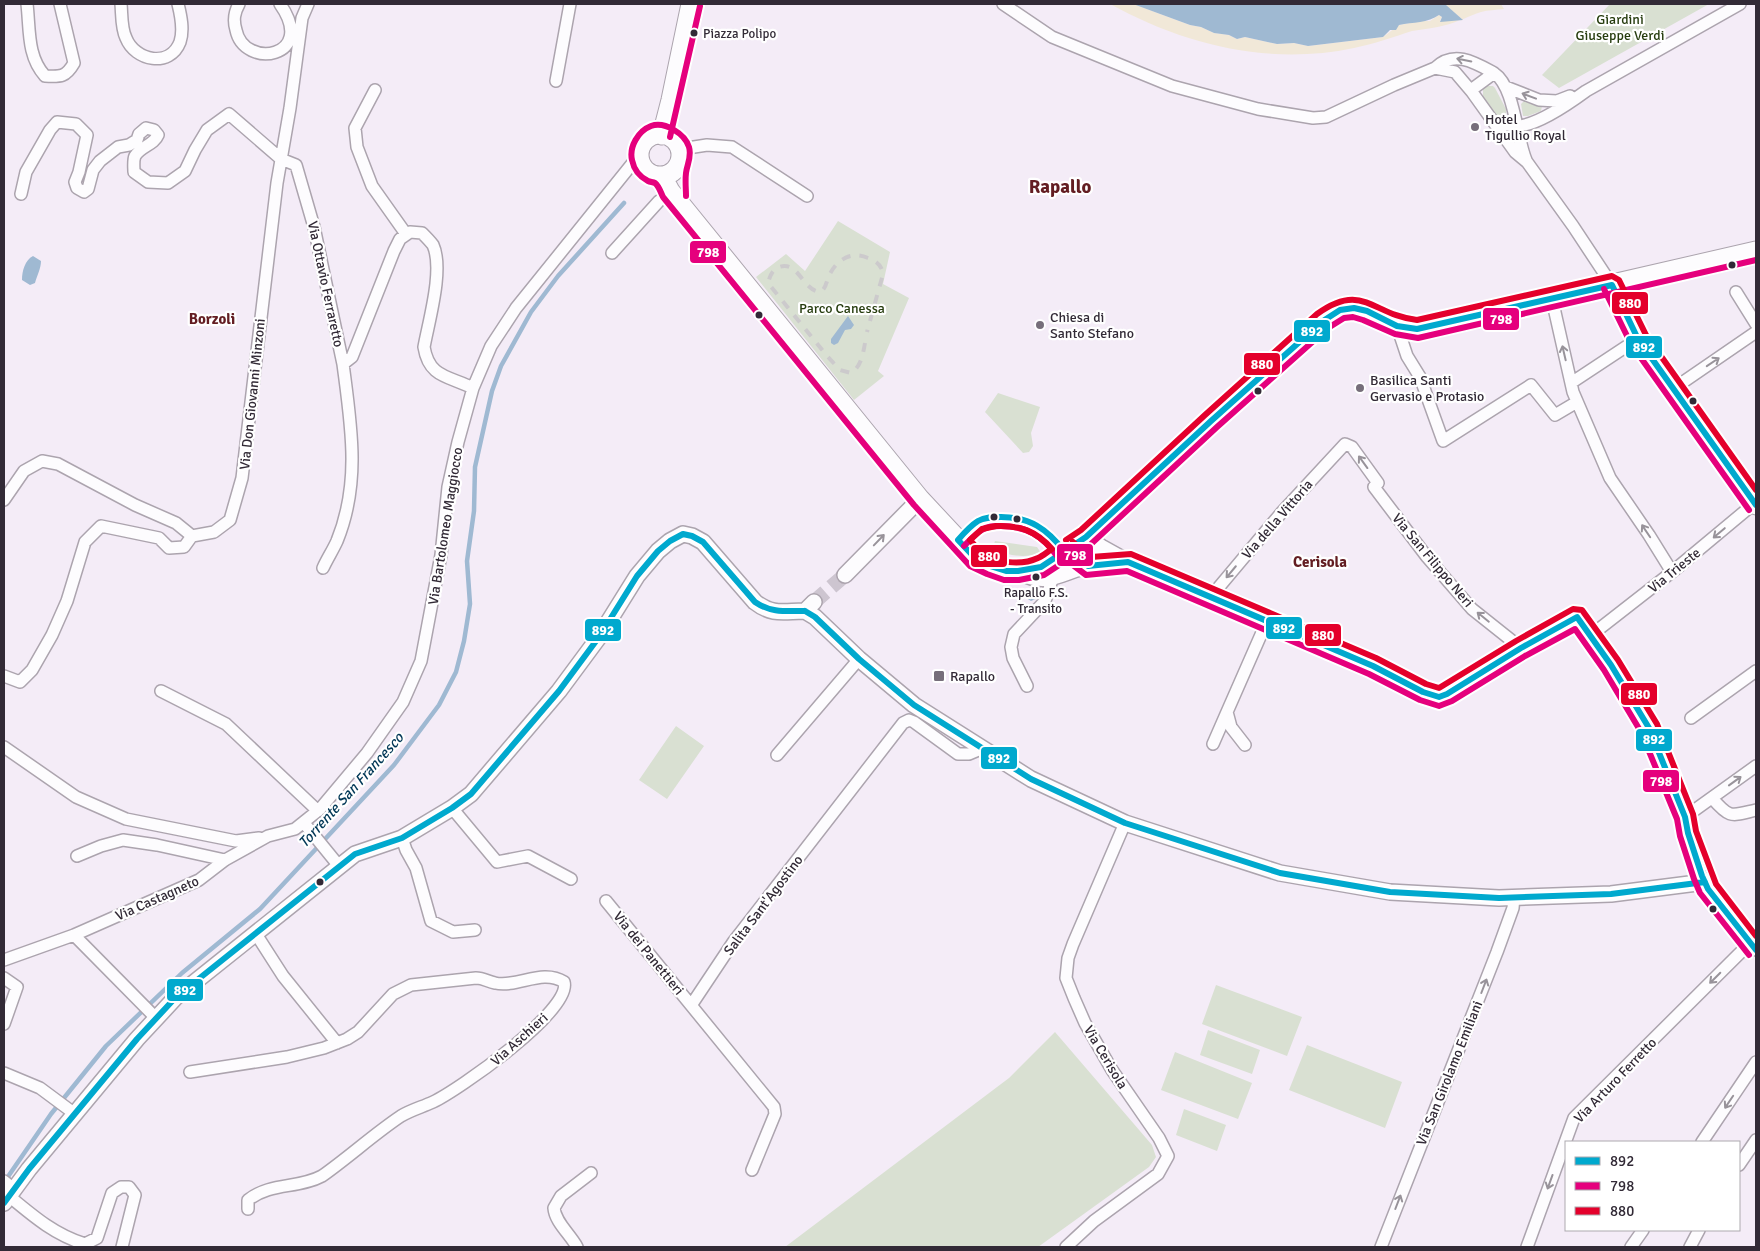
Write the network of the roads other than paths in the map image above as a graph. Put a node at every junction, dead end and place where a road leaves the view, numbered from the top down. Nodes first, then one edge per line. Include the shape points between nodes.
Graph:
1 (27, 4) edge
2 (60, 4) edge
3 (121, 4) edge
4 (178, 4) edge
5 (240, 4) edge
6 (280, 4) edge
7 (308, 4) edge
8 (570, 4) edge
9 (691, 4) edge
10 (1003, 4) edge
11 (1740, 4) edge
12 (1435, 68) junction
13 (1494, 73) junction
14 (556, 81) dead end
15 (1506, 87) junction
16 (375, 90) dead end
17 (1471, 90) junction
18 (1586, 91) junction
19 (1494, 121) junction
20 (1517, 126) junction
21 (662, 135) junction
22 (680, 149) junction
23 (640, 154) junction
24 (281, 159) junction
25 (1527, 162) junction
26 (669, 173) junction
27 (21, 194) dead end
28 (674, 196) junction
29 (807, 196) dead end
30 (406, 234) junction
31 (1756, 251) edge
32 (612, 253) dead end
33 (1612, 285) junction
34 (1736, 292) dead end
35 (1552, 299) junction
36 (1756, 324) edge
37 (1397, 326) junction
38 (1756, 332) edge
39 (1627, 346) dead end
40 (343, 364) junction
41 (1571, 383) junction
42 (473, 388) junction
43 (1673, 389) junction
44 (1578, 402) junction
45 (1345, 444) joint
46 (920, 499) junction
47 (4, 500) edge
48 (1756, 503) edge
49 (192, 536) junction
50 (1086, 537) junction
51 (1061, 554) junction
52 (1128, 562) junction
53 (1088, 566) junction
54 (323, 568) dead end
55 (1018, 572) junction
56 (1672, 572) junction
57 (845, 575) tunnel mouth
58 (1054, 577) junction
59 (1213, 597) junction
60 (1267, 622) junction
61 (1590, 636) junction
62 (1521, 648) junction
63 (859, 659) junction
64 (1756, 672) edge
65 (4, 676) edge
66 (1027, 686) dead end
67 (161, 691) dead end
68 (1227, 712) junction
69 (1691, 718) dead end
70 (1213, 744) dead end
71 (1245, 744) dead end
72 (4, 747) edge
73 (981, 748) junction
74 (777, 755) dead end
75 (1756, 766) edge
76 (1712, 798) junction
77 (452, 808) junction
78 (1756, 810) edge
79 (318, 811) junction
80 (1685, 817) junction
81 (1125, 823) junction
82 (306, 826) junction
83 (1688, 833) tunnel mouth
84 (268, 836) junction
85 (402, 838) junction
86 (77, 856) dead end
87 (225, 860) junction
88 (335, 860) junction
89 (571, 879) dead end
90 (1703, 879) joint
91 (1514, 897) junction
92 (606, 901) dead end
93 (475, 930) dead end
94 (256, 934) junction
95 (74, 935) junction
96 (1753, 947) edge
97 (4, 960) edge
98 (4, 978) edge
99 (692, 1004) junction
100 (156, 1018) junction
101 (4, 1024) edge
102 (337, 1043) junction
103 (1756, 1062) edge
104 (190, 1072) dead end
105 (4, 1073) edge
106 (73, 1112) junction
107 (1756, 1140) edge
108 (1568, 1141) edge
109 (1703, 1141) edge
110 (1563, 1158) edge
111 (1740, 1164) edge
112 (752, 1170) dead end
113 (592, 1173) dead end
114 (7, 1190) edge
115 (248, 1209) dead end
116 (1642, 1231) edge
117 (1698, 1231) edge
118 (67, 1243) edge
119 (122, 1247) edge
120 (576, 1247) edge
121 (1066, 1247) edge
122 (1381, 1247) edge
123 (1527, 1247) edge
124 (1631, 1247) edge
125 (1690, 1247) edge

1 - 2 street via 31,51 37,67 46,76 60,77 74,63
3 - 4 street via 126,38 135,52 146,58 161,59 172,54 179,43 182,20
5 - 6 street via 235,10 234,21 243,46 254,52 271,54 282,50 290,39 291,27
7 - 24 street, Via Don Giovanni Minzoni via 302,18
8 - 14 street
9 - 21 main road
10 - 12 street via 1052,37 1172,86 1258,109 1305,117 1326,117
11 - 18 street
13 -> 12 street via 1476,63 1452,58
12 - 17 street via 1455,72
13 - 15 street
13 - 17 street
18 -> 15 street via 1547,101
15 - 20 street
16 - 30 street via 355,128 357,147 372,186
17 - 19 street
18 - 20 street via 1534,122
19 - 20 street
19 - 25 street
20 - 25 street
21 - 22 main road via 674,139
21 - 23 main road via 651,136
22 - 26 main road via 681,160
22 - 29 street via 707,145 732,147
23 - 26 main road via 643,167 648,172
23 - 42 street, Via Bartolomeo Maggiocco via 516,308 491,346
24 - 27 street, Via Ottavio Ferraretto via 229,114 207,130 185,171 168,183 148,182 134,172 135,157 143,147 156,141 158,134 146,128 138,134 137,140 118,147 100,161 84,192 77,188 75,182 86,135 76,124 57,122 26,172
24 - 40 street, Via Ottavio Ferraretto via 296,166 301,181 324,270
24 - 49 street, Via Don Giovanni Minzoni via 242,478 230,520 214,532
25 - 33 street
26 - 28 main road
28 - 32 street via 659,201
28 - 46 main road
30 - 40 street, Via Ottavio Ferraretto via 394,251 352,357
30 - 42 street via 422,233 432,244 437,260 424,347 429,366
31 - 33 main road
33 - 35 main road
33 - 43 main road via 1638,338
34 - 36 street
35 - 37 main road via 1417,329
41 -> 35 street
37 - 44 street via 1443,441 1531,385 1555,415
37 - 50 main road via 1354,308 1346,308 1323,321
43 -> 38 street
39 - 41 street
40 - 54 street via 353,470 337,540
41 - 44 street
42 - 79 street, Via Bartolomeo Maggiocco via 448,488 441,555 421,661 404,702 388,726
43 - 48 main road
56 -> 44 street via 1610,478
45 -> 59 street, Via della Vittoria via 1282,512
62 -> 45 street, Via San Filippo Neri via 1472,609 1427,557 1352,447
46 - 55 main road via 976,559 990,566
57 -> 46 street
47 - 49 street via 24,471 42,462 58,464 176,523
48 -> 56 street, Via Trieste
49 - 65 street, Via Don Giovanni Minzoni via 184,547 169,548 158,538 101,526 85,542 67,602 32,670 20,682
50 - 51 main road
50 - 52 street
51 - 53 street
51 - 55 main road via 1041,567
52 - 53 street
52 - 59 street
53 - 58 street
55 - 58 street via 1029,578
56 - 61 street, Via Trieste
58 - 66 street via 1045,601 1014,634 1013,658
59 - 60 street
60 - 62 street via 1438,697
60 - 68 street
61 - 62 street via 1577,617
61 - 80 street via 1649,728
63 - 73 street via 914,704
63 - 74 street
63 - 77 street via 815,617 810,606 778,613 765,609 755,602 703,542 683,534 658,551 637,576 559,690 471,794
64 - 69 street
67 - 79 street via 226,724
68 - 70 street
68 - 71 street via 1231,727
72 - 84 street via 76,797 126,819 236,841
73 - 81 street via 1031,779
73 - 99 street, Salita Sant'Agostino via 969,754 958,754 914,722 903,722 734,941
76 -> 75 street
76 - 78 street via 1728,814
76 - 80 street
77 - 85 street
77 - 89 street via 497,862 528,856
79 - 82 street, Via Bartolomeo Maggiocco
80 - 83 street
81 - 91 street via 1280,873 1390,892
81 - 121 street, Via Cerisola via 1073,944 1066,978 1112,1070 1168,1156 1158,1174 1094,1221
82 - 84 street, Via Castagneto
82 - 88 street
84 - 87 street, Via Castagneto
85 - 88 street
85 - 93 street via 416,868 431,921 453,932
86 - 87 street via 123,840
87 - 95 street, Via Castagneto via 199,880
88 - 94 street
90 - 91 street via 1611,894
90 - 96 street
122 -> 91 street, Via San Girolamo Emiliani via 1497,952
92 - 99 street, Via dei Panettieri
94 - 100 street via 211,967
94 - 102 street via 283,976
95 - 97 street, Via Castagneto
95 - 100 street
96 -> 108 street, Via Arturo Ferretto via 1574,1118
98 - 101 street via 17,987
99 - 112 street via 774,1107 775,1114
100 - 106 street
102 - 104 street, Via Aschieri via 286,1057
102 - 115 street, Via Aschieri via 358,1032 393,994 411,985 476,978 506,983 545,977 557,978 566,987 547,1014 490,1066 433,1102 403,1114 322,1176 309,1182 261,1191 248,1200
103 -> 109 street
105 - 106 street via 40,1088
106 - 114 street via 29,1169
107 - 111 street
110 -> 123 street, Via Arturo Ferretto
113 - 120 street via 561,1196 554,1208 556,1218
114 - 118 street
116 - 124 street
117 - 125 street
118 - 119 street via 85,1244 97,1238 112,1193 121,1187 130,1187 135,1195

